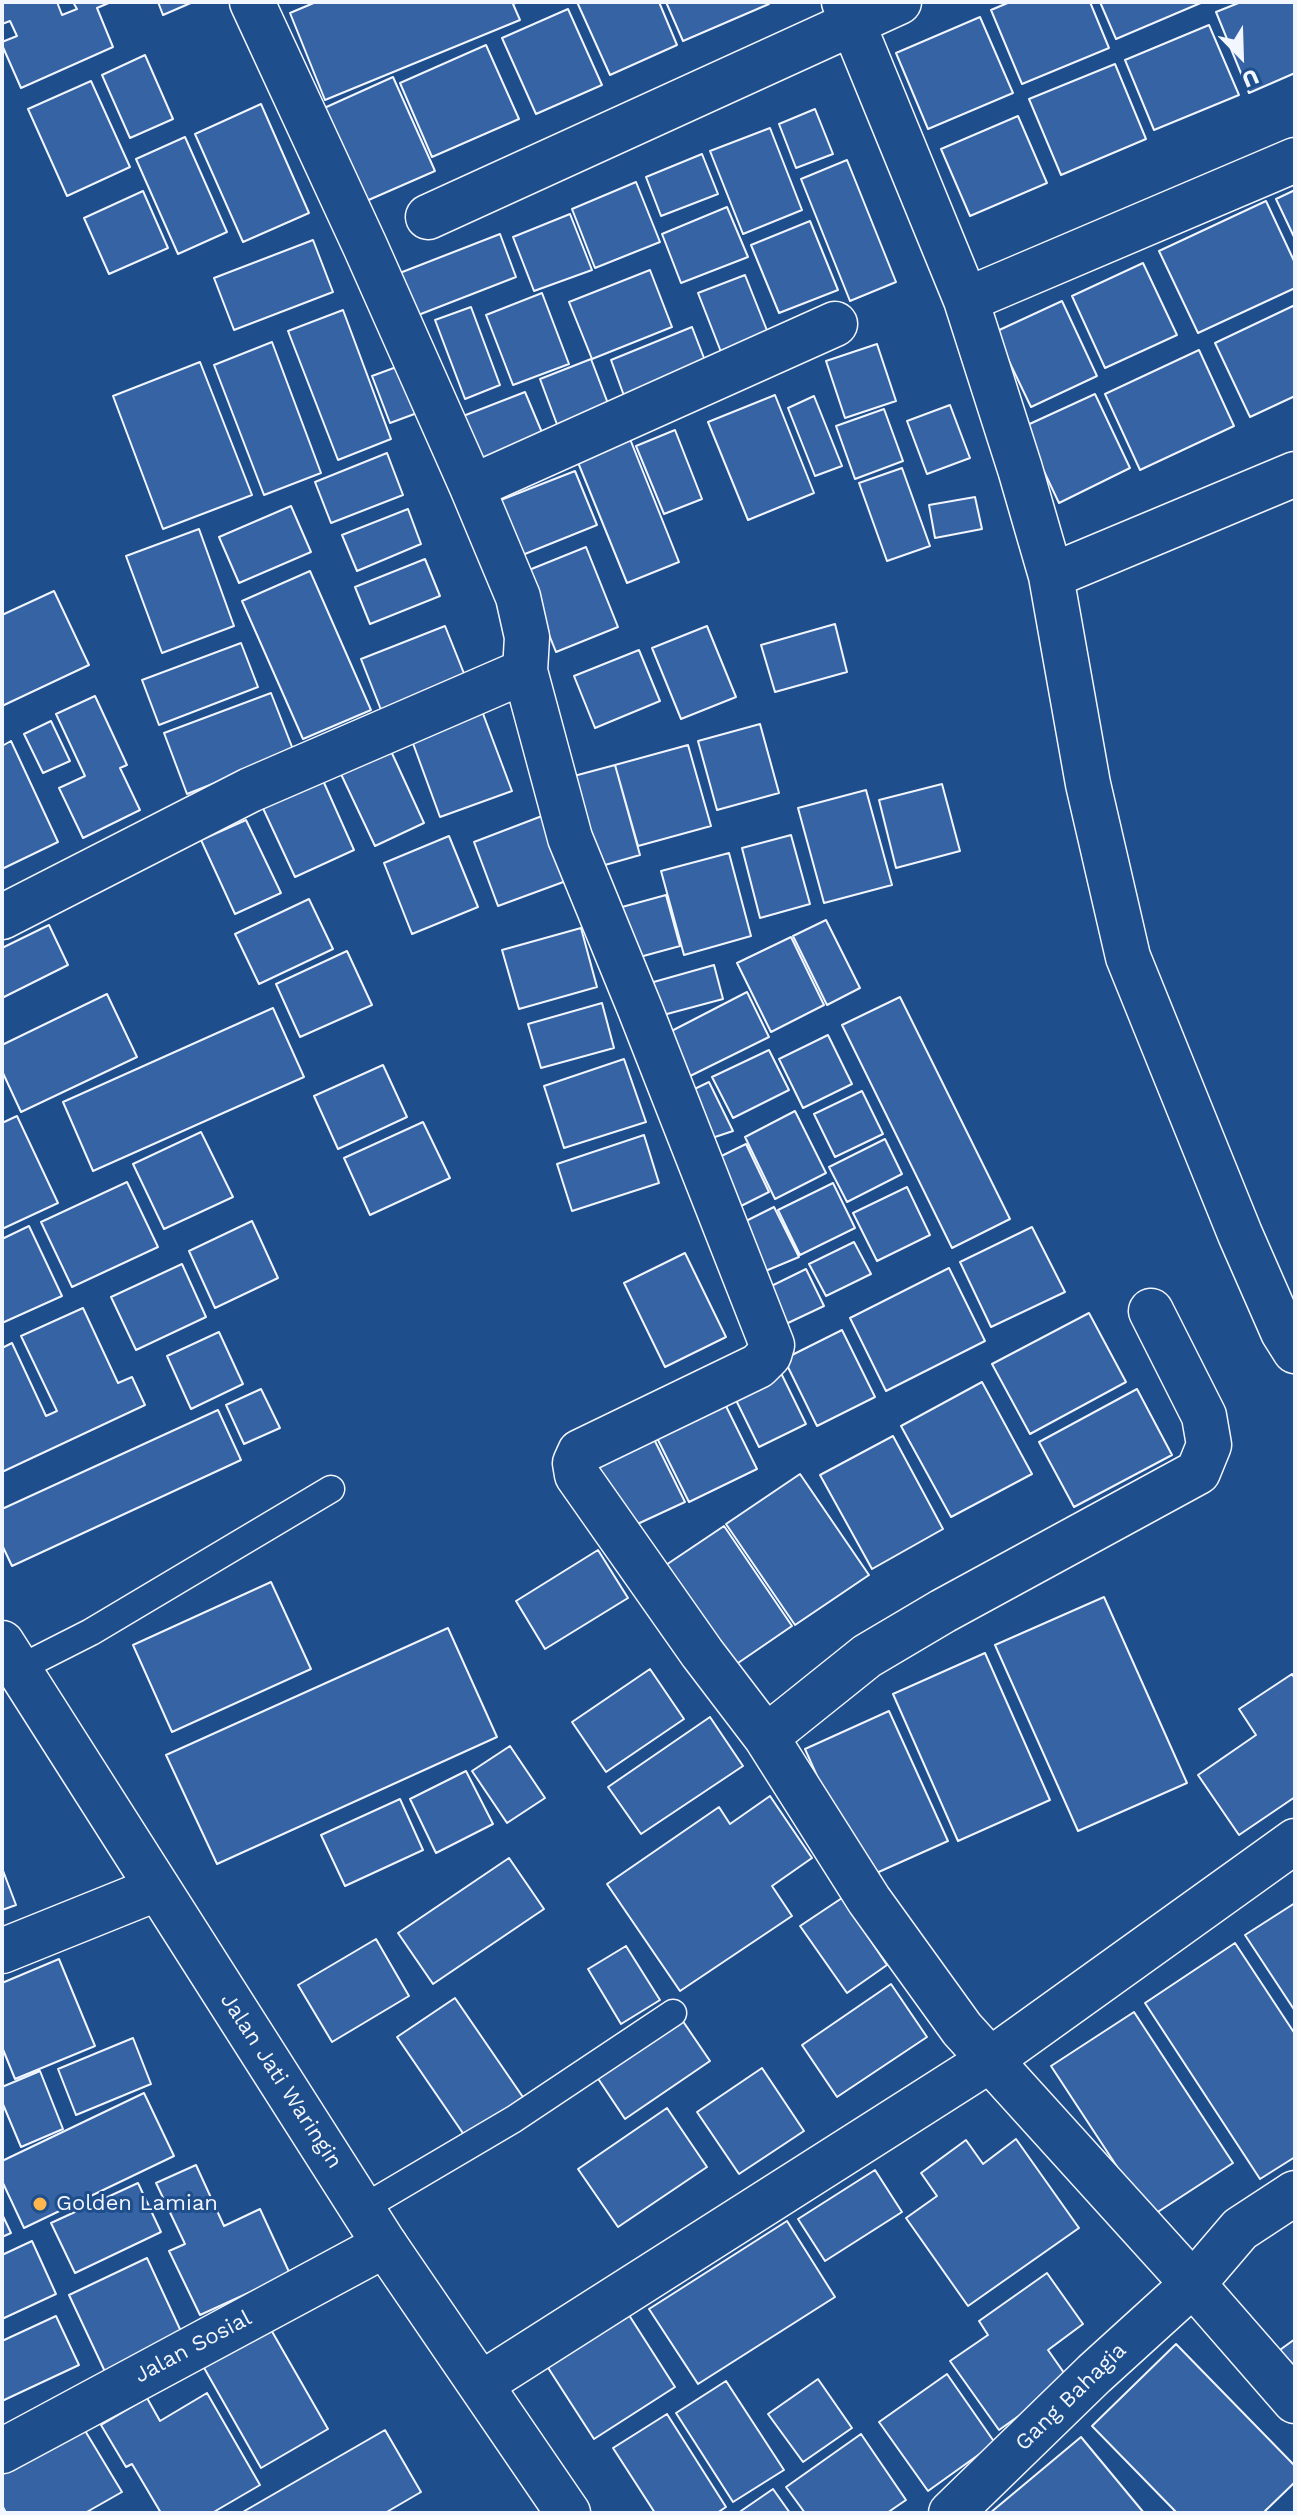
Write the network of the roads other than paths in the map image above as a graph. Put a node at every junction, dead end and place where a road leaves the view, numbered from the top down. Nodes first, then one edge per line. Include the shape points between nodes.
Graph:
1 (252, 2) edge
2 (899, 2) edge
3 (848, 12) edge
4 (1295, 160) edge
5 (428, 217) dead end
6 (966, 300) junction
7 (835, 324) dead end
8 (1295, 474) edge
9 (472, 487) junction
10 (1051, 576) junction
11 (525, 671) junction
12 (2, 917) edge
13 (1151, 1311) dead end
14 (1295, 1351) edge
15 (331, 1489) dead end
16 (11, 1656) edge
17 (766, 1737) junction
18 (1295, 1841) edge
19 (156, 1889) junction
20 (2, 1951) edge
21 (673, 2013) dead end
22 (990, 2060) junction
23 (1295, 2193) edge
24 (363, 2208) junction
25 (385, 2245) junction
26 (1193, 2284) junction
27 (481, 2384) junction
28 (1295, 2401) edge
29 (2, 2451) edge
30 (568, 2513) edge
31 (951, 2513) edge

1 - 9 street
2 - 3 street
3 - 5 street
3 - 6 street
4 - 6 street
6 - 10 street
7 - 9 street
8 - 10 street
9 - 11 street via 518,597 527,637
10 - 14 street via 1088,784 1128,957 1240,1234
11 - 12 street via 250,790
11 - 17 street via 570,838 772,1345 758,1366 580,1452 575,1469
13 - 17 street via 1204,1416 1209,1445 1198,1472 867,1656
15 - 16 lane via 91,1632
16 - 19 street, Jalan Jati Waringin
17 - 22 street via 869,1900
18 - 22 street
19 - 20 street
19 - 24 street, Jalan Jati Waringin
21 - 24 lane via 514,2119
22 - 26 street
22 - 27 street
23 - 26 street, Gang Bahagia via 1240,2229
24 - 25 street, Jalan Jati Waringin
25 - 27 street, Jalan Jati Waringin
25 - 29 street, Jalan Sosial
26 - 28 street
26 - 31 street, Gang Bahagia
27 - 30 street, Jalan Jati Waringin

